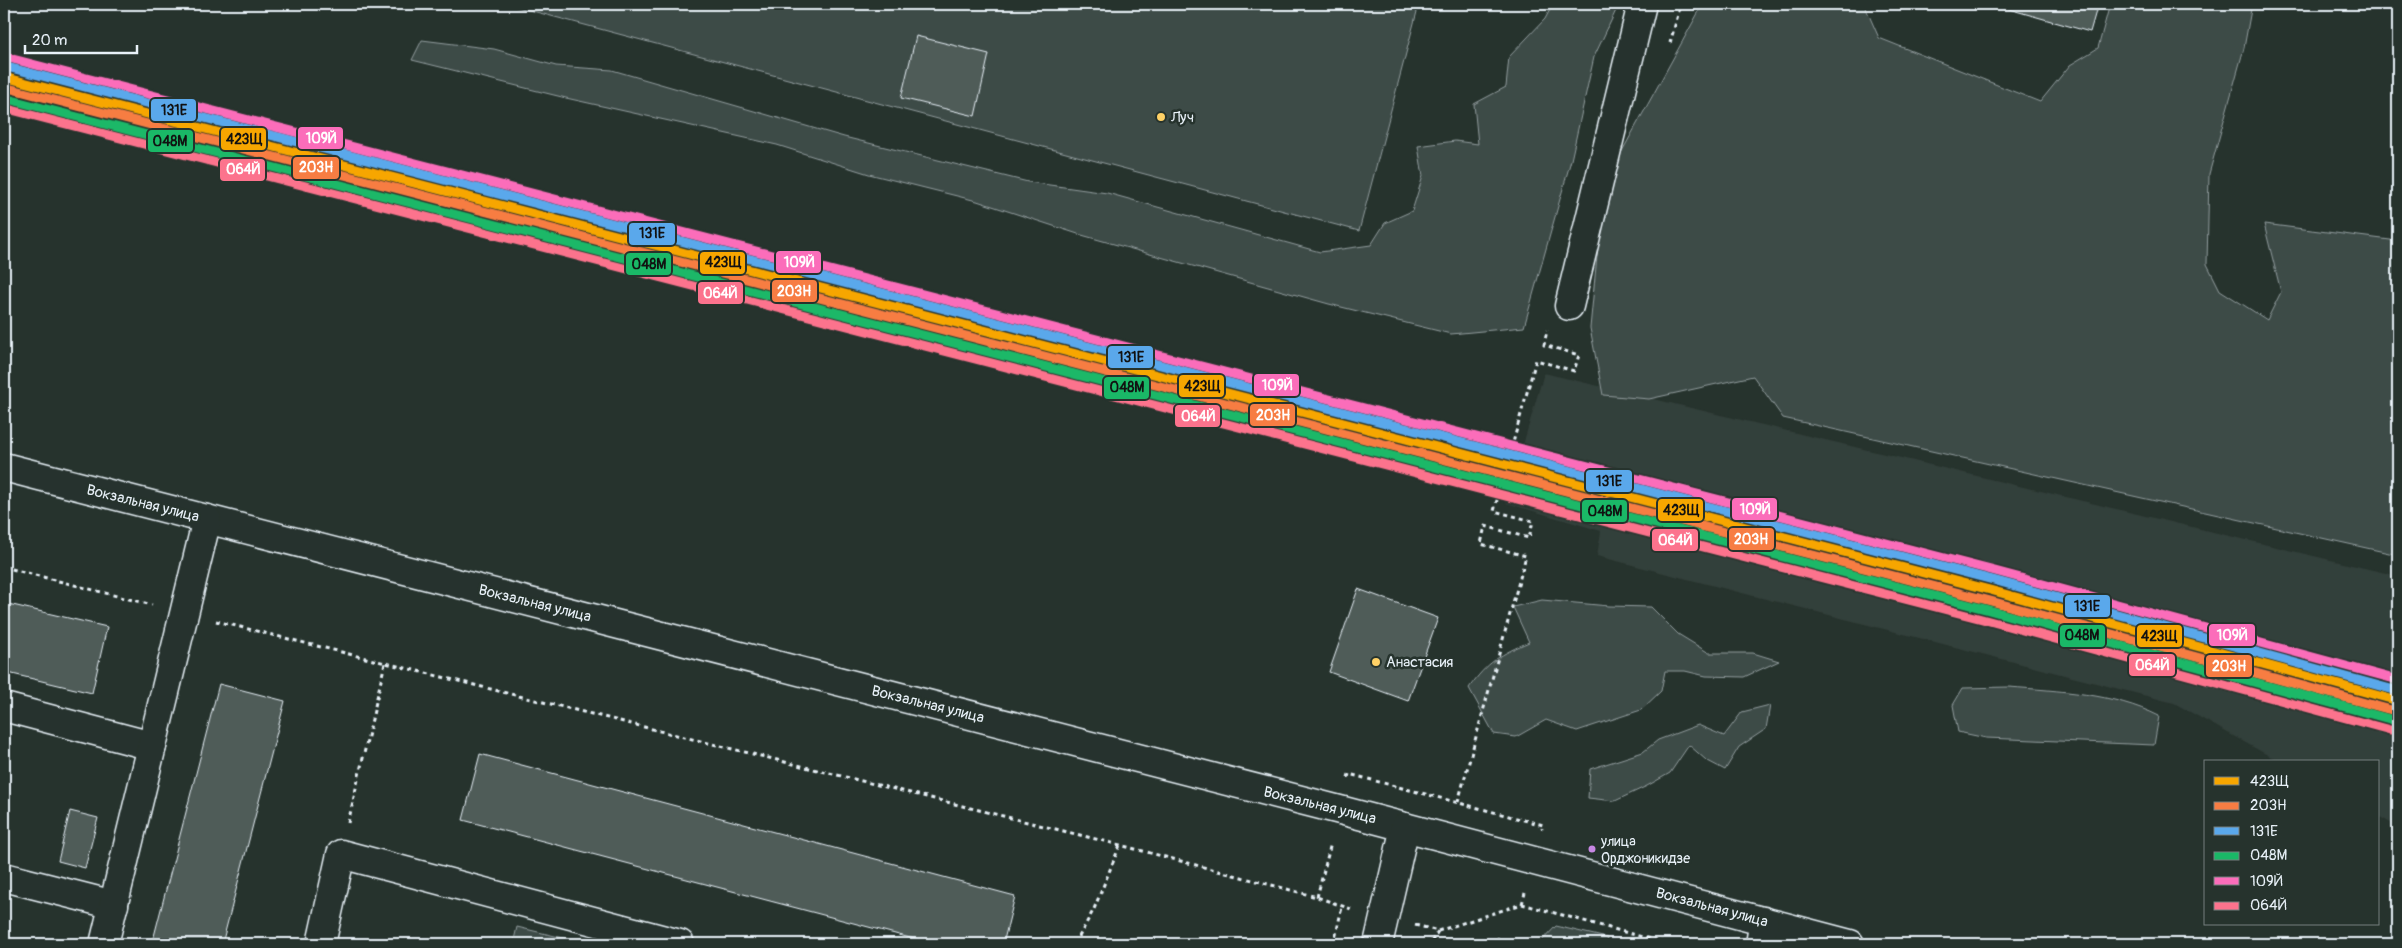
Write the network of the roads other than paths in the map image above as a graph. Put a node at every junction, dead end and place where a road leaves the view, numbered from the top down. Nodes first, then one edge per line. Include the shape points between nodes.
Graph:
1 (1642, 4) edge
2 (1569, 306) dead end
3 (4, 467) edge
4 (207, 519) junction
5 (4, 707) edge
6 (152, 746) junction
7 (1405, 827) junction
8 (4, 877) edge
9 (114, 905) junction
10 (1762, 933) edge
11 (104, 944) edge
12 (320, 944) edge
13 (680, 944) edge
14 (1378, 944) edge
15 (1850, 944) edge

1 - 2 street
3 - 4 street, Вокзальная улица
4 - 6 street
4 - 7 street, Вокзальная улица
5 - 6 street
6 - 9 street
7 - 10 street, Вокзальная улица
7 - 14 street
8 - 9 street
9 - 11 street
10 - 15 street, Вокзальная улица
12 - 13 street via 341,854

